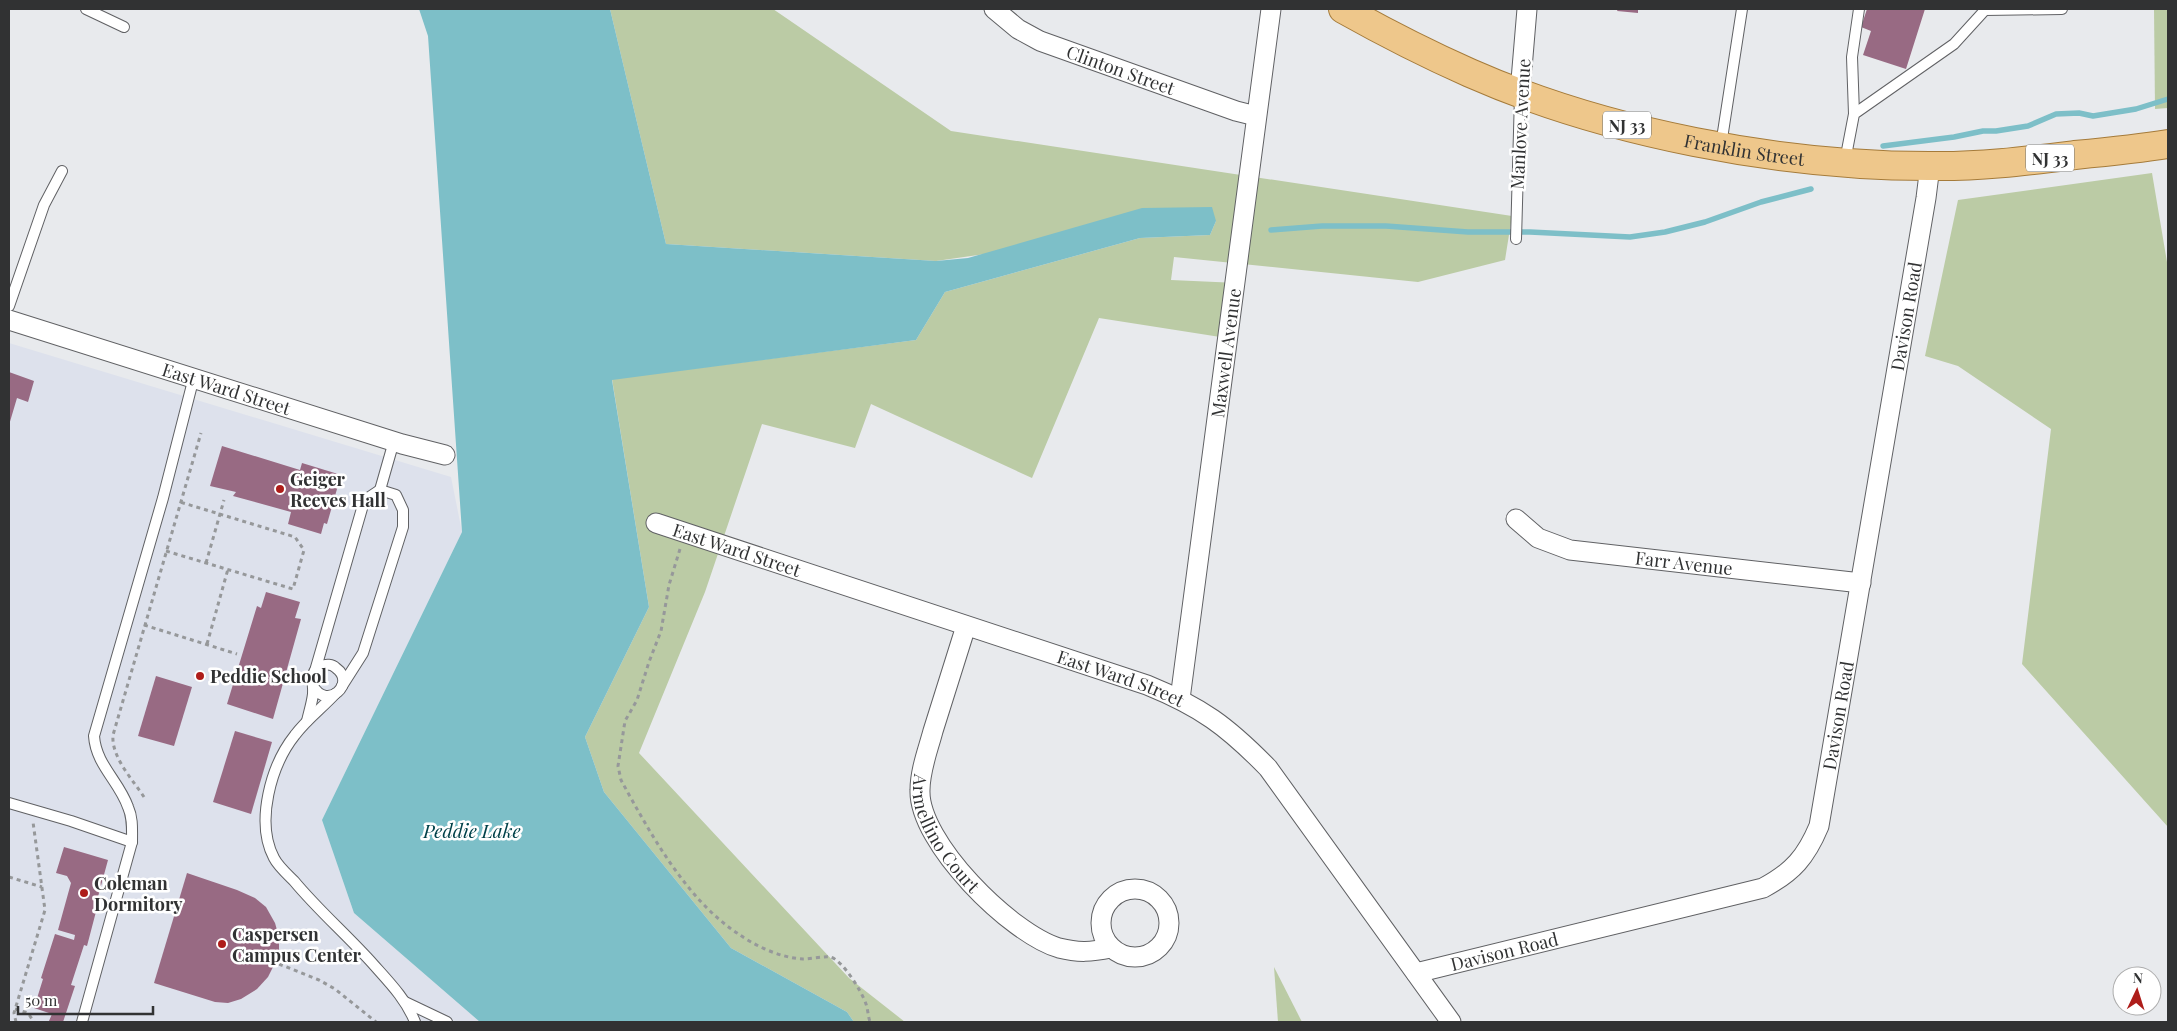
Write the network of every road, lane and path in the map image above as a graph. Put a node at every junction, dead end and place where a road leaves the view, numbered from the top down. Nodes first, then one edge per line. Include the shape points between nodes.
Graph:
1 (86, 9) edge
2 (994, 9) edge
3 (1271, 9) edge
4 (1343, 9) edge
5 (1527, 9) edge
6 (1742, 9) edge
7 (1859, 9) edge
8 (2062, 9) edge
9 (124, 27) dead end
10 (1520, 92) junction
11 (1854, 114) junction
12 (1256, 116) junction
13 (1721, 146) junction
14 (2166, 147) edge
15 (1845, 162) junction
16 (1930, 166) junction
17 (62, 171) dead end
18 (1516, 239) dead end
19 (9, 306) edge
20 (9, 320) edge
21 (194, 377) junction
22 (201, 433) dead end
23 (394, 441) junction
24 (445, 455) dead end
25 (380, 490) junction
26 (163, 498) junction
27 (224, 500) dead end
28 (180, 502) junction
29 (219, 514) junction
30 (1516, 519) dead end
31 (656, 523) dead end
32 (684, 534) junction
33 (149, 544) junction
34 (166, 551) junction
35 (206, 563) junction
36 (228, 570) junction
37 (1861, 583) junction
38 (144, 625) junction
39 (966, 626) junction
40 (207, 644) junction
41 (237, 654) dead end
42 (315, 671) junction
43 (313, 686) junction
44 (339, 690) junction
45 (1180, 699) junction
46 (307, 721) junction
47 (144, 797) dead end
48 (9, 803) edge
49 (32, 810) junction
50 (132, 842) junction
51 (9, 878) edge
52 (42, 887) junction
53 (1111, 948) dead end
54 (279, 964) dead end
55 (1416, 973) junction
56 (404, 1002) junction
57 (15, 1009) junction
58 (16, 1022) edge
59 (34, 1022) edge
60 (82, 1022) edge
61 (376, 1022) edge
62 (415, 1022) edge
63 (447, 1022) edge
64 (870, 1022) edge
65 (1451, 1022) edge

1 - 9 lane
2 - 12 street, Clinton Street via 1018,29 1040,41
3 - 12 street, Maxwell Avenue
4 - 10 main road, Franklin Street / NJ 33 via 1429,54
5 - 10 street, Manlove Avenue
6 - 13 lane
7 - 11 lane via 1852,57
8 - 11 lane via 1985,10 1954,44
10 - 13 main road, Franklin Street / NJ 33 via 1652,132
10 - 18 lane, Manlove Avenue
11 - 15 lane
12 - 45 street, Maxwell Avenue
13 - 15 main road, Franklin Street / NJ 33
14 - 16 main road, Franklin Street / NJ 33
15 - 16 main road, Franklin Street / NJ 33
16 - 37 street, Davison Road
17 - 19 lane via 44,205
20 - 21 street, East Ward Street
21 - 23 street, East Ward Street
21 - 26 lane
22 - 28 path
23 - 24 street, East Ward Street
23 - 25 lane
25 - 42 lane via 363,505
25 - 44 lane via 396,495 403,510 403,527 363,653
26 - 28 path
26 - 33 lane
27 - 29 path
28 - 29 path
28 - 34 path
29 - 35 path
29 - 36 path via 295,537 304,550 293,589
30 - 37 street, Farr Avenue via 1538,538 1570,550
31 - 32 street, East Ward Street
32 - 39 street, East Ward Street
32 - 64 path via 668,585 662,631 637,700 625,721 618,766 621,780 684,884 703,903 736,933 757,945 788,957 830,957 838,962 865,1002
33 - 34 path
33 - 50 lane via 94,736 95,750 128,805
34 - 35 path
34 - 38 path
35 - 36 path
36 - 40 path
37 - 55 street, Davison Road via 1819,826 1811,846 1782,878 1746,893
38 - 40 path
38 - 47 path via 112,742
39 - 45 street, East Ward Street via 1147,685
39 - 53 street, Armellino Court via 923,766 919,791 926,819 936,840 1014,925 1058,947 1084,953
40 - 41 path
42 - 43 lane
42 - 44 lane via 323,665 333,666 341,672 343,681
43 - 44 lane via 323,696
43 - 46 lane
44 - 46 lane
45 - 55 street, East Ward Street via 1210,715 1237,736 1268,768
46 - 56 lane via 282,754 266,816 267,838 274,858
48 - 49 lane
49 - 50 lane
49 - 52 path
50 - 60 lane
51 - 52 path
52 - 57 path via 45,910
54 - 61 path via 335,989
55 - 65 street, East Ward Street
56 - 62 lane
56 - 63 lane
57 - 58 path
57 - 59 path via 28,1013

